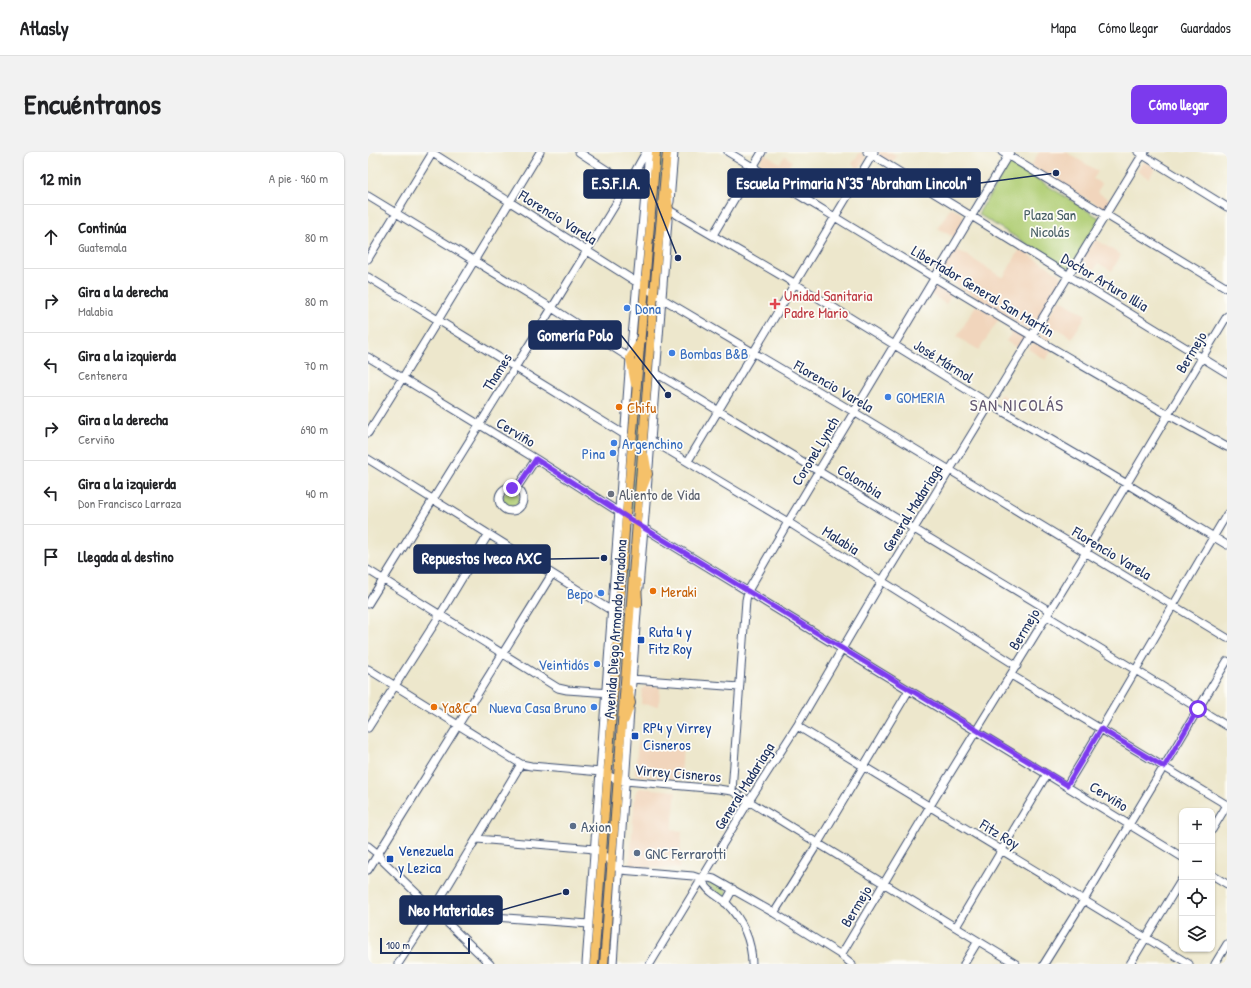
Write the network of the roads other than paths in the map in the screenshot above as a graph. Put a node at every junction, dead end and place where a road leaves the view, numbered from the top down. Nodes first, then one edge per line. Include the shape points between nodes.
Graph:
1 (432, 152) edge
2 (540, 152) edge
3 (579, 152) edge
4 (647, 152) edge
5 (656, 152) edge
6 (667, 152) edge
7 (674, 152) edge
8 (728, 152) edge
9 (762, 152) edge
10 (871, 153) edge
11 (1007, 153) edge
12 (1142, 153) edge
13 (753, 167) junction
14 (665, 178) junction
15 (628, 184) junction
16 (645, 195) junction
17 (368, 196) edge
18 (510, 202) junction
19 (1227, 207) edge
20 (669, 210) junction
21 (396, 213) junction
22 (972, 215) junction
23 (1106, 215) junction
24 (835, 216) junction
25 (713, 235) junction
26 (658, 247) junction
27 (587, 251) junction
28 (368, 259) edge
29 (474, 260) junction
30 (1069, 276) junction
31 (368, 277) edge
32 (934, 277) junction
33 (637, 282) junction
34 (794, 284) junction
35 (646, 287) junction
36 (1227, 288) edge
37 (654, 293) junction
38 (663, 299) junction
39 (552, 308) junction
40 (1227, 316) edge
41 (439, 320) junction
42 (1032, 336) junction
43 (641, 341) junction
44 (894, 345) junction
45 (753, 353) junction
46 (368, 356) edge
47 (1202, 357) junction
48 (630, 358) junction
49 (516, 367) junction
50 (656, 373) junction
51 (1227, 373) edge
52 (403, 378) junction
53 (637, 395) junction
54 (990, 404) junction
55 (718, 411) junction
56 (854, 412) junction
57 (1167, 415) junction
58 (479, 425) junction
59 (368, 434) edge
60 (625, 435) junction
61 (647, 441) junction
62 (1227, 448) edge
63 (368, 458) edge
64 (536, 459) junction
65 (688, 461) junction
66 (819, 470) junction
67 (951, 470) junction
68 (648, 474) junction
69 (1127, 484) junction
70 (516, 489) dead end
71 (639, 496) junction
72 (433, 499) junction
73 (623, 514) junction
74 (1227, 514) edge
75 (788, 522) junction
76 (640, 526) junction
77 (914, 530) junction
78 (488, 534) junction
79 (1214, 536) junction
80 (1227, 545) edge
81 (1086, 552) junction
82 (368, 570) edge
83 (552, 574) junction
84 (384, 580) junction
85 (882, 581) junction
86 (748, 591) junction
87 (368, 604) edge
88 (638, 604) joint
89 (1174, 605) junction
90 (612, 611) junction
91 (1049, 613) junction
92 (440, 615) junction
93 (1227, 638) edge
94 (842, 649) junction
95 (502, 653) junction
96 (1227, 661) edge
97 (1017, 666) junction
98 (368, 669) edge
99 (1134, 670) junction
100 (1011, 675) junction
101 (629, 679) junction
102 (395, 685) junction
103 (739, 686) junction
104 (909, 690) junction
105 (610, 693) junction
106 (630, 704) junction
107 (1198, 709) junction
108 (458, 725) junction
109 (797, 726) junction
110 (1227, 726) edge
111 (368, 728) edge
112 (1101, 729) junction
113 (977, 732) junction
114 (621, 735) junction
115 (521, 764) junction
116 (864, 766) junction
117 (1164, 767) junction
118 (604, 774) junction
119 (1048, 774) junction
120 (621, 781) junction
121 (1067, 785) junction
122 (732, 791) junction
123 (749, 801) junction
124 (1227, 805) edge
125 (930, 806) junction
126 (1130, 824) junction
127 (1215, 825) edge
128 (477, 839) junction
129 (818, 843) junction
130 (368, 846) edge
131 (1001, 850) junction
132 (598, 851) junction
133 (378, 854) junction
134 (1179, 855) edge
135 (611, 863) junction
136 (368, 870) edge
137 (620, 870) junction
138 (1215, 877) edge
139 (702, 879) junction
140 (884, 884) junction
141 (1227, 884) edge
142 (1179, 885) edge
143 (733, 889) junction
144 (1084, 900) junction
145 (725, 902) junction
146 (436, 911) junction
147 (774, 912) junction
148 (589, 924) junction
149 (956, 927) junction
150 (1147, 938) junction
151 (978, 941) junction
152 (1227, 944) edge
153 (841, 955) junction
154 (398, 964) edge
155 (490, 964) edge
156 (586, 964) edge
157 (594, 964) edge
158 (604, 964) edge
159 (613, 964) edge
160 (650, 964) edge
161 (752, 964) edge
162 (852, 964) edge
163 (964, 964) edge
164 (1016, 964) edge
165 (1044, 964) edge
166 (1130, 964) edge
167 (1189, 964) edge
168 (1215, 964) edge

1 - 18 street, Florencio Varela
1 - 21 street
2 - 18 street
3 - 15 street
4 - 15 street, Thames
4 - 16 street, Avenida Diego Armando Maradona
5 - 35 main road, Avenida Diego Armando Maradona
6 - 14 main road, Avenida Diego Armando Maradona
7 - 20 street, Avenida Diego Armando Maradona
8 - 13 street, Libertador General San Martín
9 - 13 street
10 - 22 street, Doctor Arturo Illia
10 - 24 street
11 - 22 street, Coronel Lynch
11 - 23 street
12 - 19 street
12 - 23 street, General Madariaga
13 - 24 street, Libertador General San Martín
13 - 25 street
14 - 20 main road
14 - 26 main road, Avenida Diego Armando Maradona
15 - 16 street
15 - 27 street, Thames
16 - 33 street, Avenida Diego Armando Maradona
17 - 21 street
18 - 27 street, Florencio Varela
18 - 29 street
20 - 25 street, José Mármol
20 - 26 main road
20 - 38 street, Avenida Diego Armando Maradona
21 - 28 street
21 - 29 street
22 - 30 street, Doctor Arturo Illia
22 - 32 street, Coronel Lynch
23 - 30 street, General Madariaga
23 - 36 street
24 - 32 street, Libertador General San Martín
24 - 34 street
25 - 34 street, José Mármol
26 - 37 main road, Avenida Diego Armando Maradona
27 - 33 street, Florencio Varela
27 - 39 street, Thames
29 - 39 street
29 - 41 street
30 - 42 street, General Madariaga
30 - 47 street, Doctor Arturo Illia
31 - 41 street
32 - 42 street, Libertador General San Martín
32 - 44 street, Coronel Lynch
33 - 35 street, Florencio Varela
33 - 48 street, Avenida Diego Armando Maradona
34 - 44 street, José Mármol
34 - 45 street
35 - 37 street, Florencio Varela
35 - 43 main road, Avenida Diego Armando Maradona
37 - 38 street, Florencio Varela
37 - 61 main road, Avenida Diego Armando Maradona
38 - 45 street, Florencio Varela
38 - 50 street, Avenida Diego Armando Maradona
39 - 48 street
39 - 49 street, Thames
40 - 47 street, Bermejo
41 - 49 street
41 - 52 street
42 - 54 street, General Madariaga
42 - 57 street, Libertador General San Martín
43 - 48 main road
43 - 53 main road, Avenida Diego Armando Maradona
44 - 54 street, José Mármol
44 - 56 street, Coronel Lynch
45 - 55 street
45 - 56 street, Florencio Varela
46 - 52 street, Cerviño
47 - 51 street, Doctor Arturo Illia
47 - 57 street, Bermejo
48 - 53 main road
48 - 60 street, Avenida Diego Armando Maradona
49 - 58 street, Thames
49 - 60 street
50 - 55 street, Colombia
50 - 61 street, Avenida Diego Armando Maradona
52 - 58 street, Cerviño
52 - 59 street
53 - 73 main road, Avenida Diego Armando Maradona
54 - 67 street, General Madariaga
54 - 69 street, José Mármol
55 - 65 street
55 - 66 street, Colombia
56 - 66 street, Coronel Lynch
56 - 67 street, Florencio Varela
57 - 62 street, Libertador General San Martín
57 - 69 street, Bermejo
58 - 64 street, Cerviño
58 - 72 street, Thames
60 - 73 street, Avenida Diego Armando Maradona
61 - 65 street, Malabia
61 - 68 main road
61 - 71 main road, Avenida Diego Armando Maradona
63 - 72 street
64 - 70 street
64 - 73 street, Cerviño
65 - 75 street, Malabia
66 - 75 street, Coronel Lynch
66 - 77 street, Colombia
67 - 77 street, General Madariaga
67 - 81 street, Florencio Varela
68 - 71 main road
68 - 76 street, Avenida Diego Armando Maradona
69 - 79 street, José Mármol
69 - 81 street, Bermejo
71 - 76 main road, Avenida Diego Armando Maradona
72 - 78 street
72 - 84 street, Thames
73 - 76 street, Cerviño
73 - 90 street, Avenida Diego Armando Maradona
73 - 105 main road, Avenida Diego Armando Maradona
74 - 79 street
75 - 85 street, Malabia
75 - 86 street, Coronel Lynch
76 - 86 street, Cerviño
76 - 88 main road
76 - 101 main road, Avenida Diego Armando Maradona
77 - 85 street, General Madariaga
77 - 91 street, Colombia
78 - 83 street
78 - 92 street
79 - 80 street, José Mármol
79 - 89 street
81 - 89 street, Florencio Varela
81 - 91 street, Bermejo
82 - 84 street
83 - 90 street
83 - 95 street
84 - 87 street, Thames
84 - 92 street
85 - 94 street, General Madariaga
85 - 97 street, Malabia
86 - 94 street, Cerviño
86 - 103 street, Coronel Lynch
88 - 101 street, Avenida Diego Armando Maradona
89 - 93 street, Florencio Varela
89 - 99 street
90 - 105 street, Avenida Diego Armando Maradona
91 - 97 street, Bermejo
91 - 99 street, Colombia
92 - 95 street
92 - 102 street
94 - 104 street, Cerviño
94 - 109 street, General Madariaga
95 - 105 street via 562,689
95 - 108 street
96 - 107 street
97 - 100 street, Bermejo
98 - 102 street, Virrey Cisneros
99 - 107 street, Colombia
99 - 112 street
100 - 112 street
100 - 113 street, Bermejo
101 - 103 street
101 - 106 main road
101 - 114 main road, Avenida Diego Armando Maradona
102 - 108 street, Virrey Cisneros
102 - 111 street
103 - 122 street, Coronel Lynch
104 - 113 street, Cerviño
104 - 116 street
105 - 118 main road, Avenida Diego Armando Maradona
106 - 114 main road
106 - 120 street, Avenida Diego Armando Maradona
107 - 110 street, Colombia
107 - 117 street
108 - 115 street, Virrey Cisneros
108 - 133 street
109 - 116 street, Fitz Roy
109 - 123 street, General Madariaga
112 - 117 street
112 - 121 street
113 - 119 street, Cerviño
113 - 125 street, Bermejo
114 - 120 main road, Avenida Diego Armando Maradona
115 - 118 street, Virrey Cisneros
115 - 128 street
116 - 125 street, Fitz Roy
116 - 129 street
117 - 124 street
117 - 126 street
118 - 120 street, Virrey Cisneros
118 - 132 main road, Avenida Diego Armando Maradona
119 - 121 street, Cerviño
119 - 131 street
120 - 122 street, Virrey Cisneros
120 - 135 main road, Avenida Diego Armando Maradona
120 - 137 street, Avenida Diego Armando Maradona
121 - 126 street, Cerviño
122 - 123 street, Virrey Cisneros
123 - 129 street, Virrey Cisneros
123 - 139 street, General Madariaga
124 - 127 street
125 - 131 street, Fitz Roy
125 - 140 street, Bermejo
126 - 134 street, Cerviño
126 - 144 street
128 - 132 street
128 - 146 street
129 - 140 street, Virrey Cisneros
129 - 147 street
130 - 133 street
131 - 144 street, Fitz Roy
131 - 149 street
132 - 135 street
132 - 148 street, Avenida Diego Armando Maradona
132 - 157 main road, Avenida Diego Armando Maradona
133 - 136 street
133 - 146 street
135 - 137 street
135 - 158 main road, Avenida Diego Armando Maradona
137 - 139 street via 693,876
137 - 159 street, Avenida Diego Armando Maradona
138 - 141 street
139 - 143 street via 709,878
139 - 145 street via 704,887
139 - 160 street, General Madariaga
140 - 149 street, Virrey Cisneros
140 - 153 street, Bermejo
142 - 150 street
143 - 145 street
143 - 147 street
144 - 150 street, Fitz Roy
144 - 165 street
145 - 161 street via 736,914 750,942
146 - 148 street
146 - 154 street
146 - 155 street
147 - 153 street
148 - 156 street, Avenida Diego Armando Maradona
149 - 151 street, Virrey Cisneros
150 - 166 street
150 - 167 street, Fitz Roy
151 - 163 street
151 - 164 street, Virrey Cisneros
152 - 168 street
153 - 162 street

